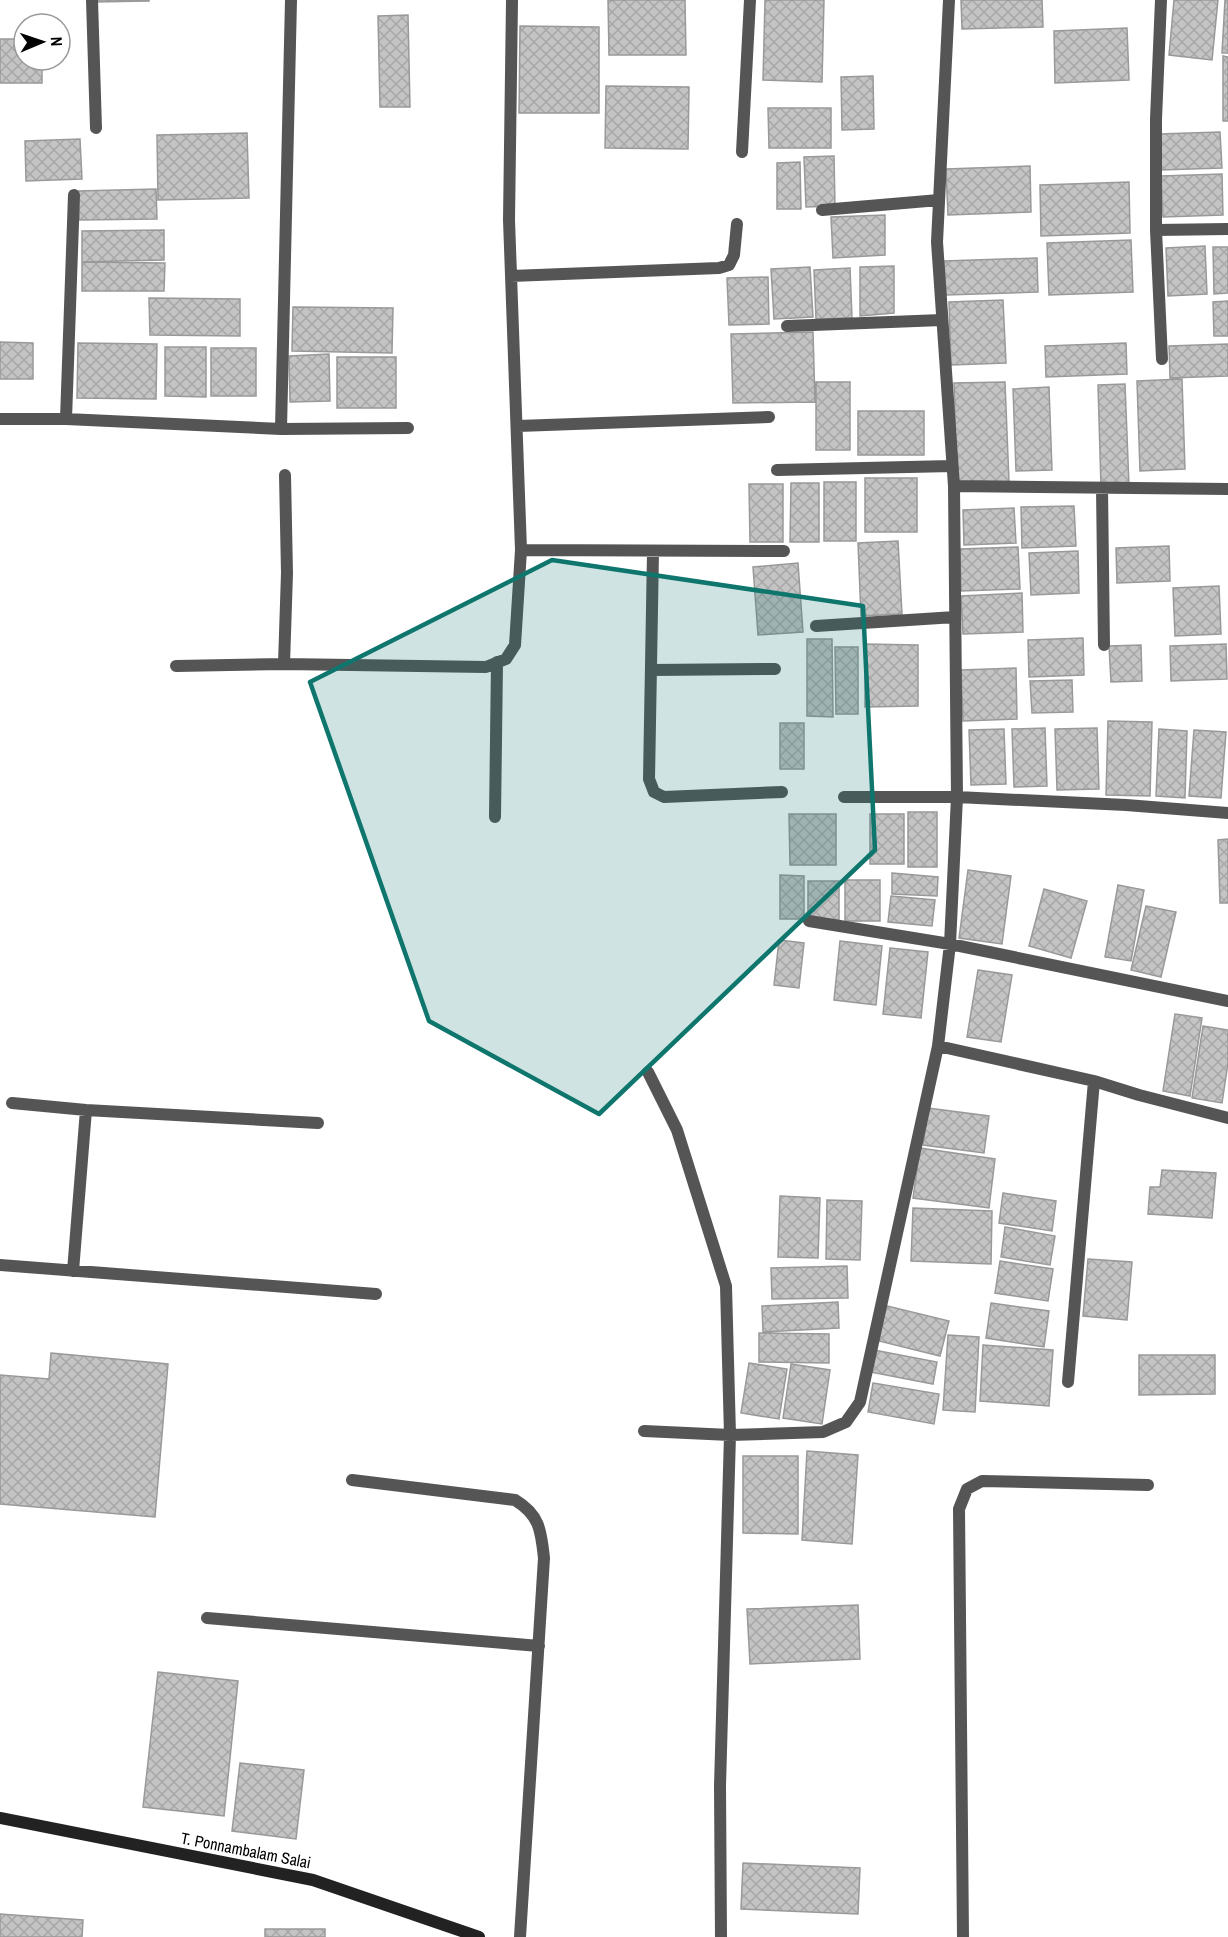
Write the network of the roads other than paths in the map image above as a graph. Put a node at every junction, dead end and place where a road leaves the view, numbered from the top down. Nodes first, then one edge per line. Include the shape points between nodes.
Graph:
1 (92, 0) edge
2 (291, 0) edge
3 (512, 0) edge
4 (750, 0) edge
5 (949, 0) edge
6 (1161, 0) edge
7 (96, 128) dead end
8 (742, 152) dead end
9 (74, 195) dead end
10 (939, 200) junction
11 (822, 210) dead end
12 (737, 224) dead end
13 (1228, 229) edge
14 (1156, 230) junction
15 (511, 276) junction
16 (942, 320) junction
17 (787, 326) dead end
18 (1162, 359) dead end
19 (769, 417) dead end
20 (0, 419) edge
21 (66, 419) junction
22 (518, 426) junction
23 (408, 428) dead end
24 (281, 429) junction
25 (952, 466) junction
26 (777, 470) dead end
27 (285, 475) dead end
28 (954, 486) junction
29 (1102, 488) junction
30 (1228, 489) edge
31 (521, 550) junction
32 (784, 551) dead end
33 (653, 552) junction
34 (955, 618) junction
35 (816, 626) dead end
36 (1104, 645) dead end
37 (497, 662) junction
38 (284, 664) junction
39 (176, 666) dead end
40 (775, 669) dead end
41 (651, 670) junction
42 (782, 792) dead end
43 (957, 797) junction
44 (844, 798) dead end
45 (1228, 813) edge
46 (495, 817) dead end
47 (809, 921) dead end
48 (950, 944) junction
49 (1228, 1001) edge
50 (938, 1046) junction
51 (648, 1072) dead end
52 (1094, 1081) junction
53 (12, 1103) dead end
54 (86, 1110) junction
55 (1228, 1118) edge
56 (318, 1124) dead end
57 (0, 1265) edge
58 (73, 1271) junction
59 (376, 1294) dead end
60 (1068, 1382) dead end
61 (644, 1431) dead end
62 (730, 1435) junction
63 (352, 1480) dead end
64 (1148, 1485) dead end
65 (207, 1618) dead end
66 (539, 1646) junction
67 (0, 1818) edge
68 (479, 1937) edge
69 (520, 1937) edge
70 (721, 1937) edge
71 (963, 1937) edge

1 - 7 street
2 - 24 street
3 - 15 street
4 - 8 street
5 - 10 street
6 - 14 street via 1155,119
9 - 21 street
10 - 11 street
10 - 16 street via 937,242
12 - 15 street via 734,255 729,265 719,268
13 - 14 street
14 - 18 street
15 - 22 street
16 - 17 street
16 - 25 street
19 - 22 street
20 - 21 street
21 - 24 street
22 - 31 street
23 - 24 street
25 - 26 street
25 - 28 street
27 - 38 street
28 - 29 street
28 - 34 street
29 - 30 street
29 - 36 street
31 - 33 street
31 - 37 street via 515,645 506,658
32 - 33 street
33 - 41 street
34 - 35 street
34 - 43 street
37 - 38 street via 486,666
37 - 46 street
38 - 39 street
40 - 41 street
41 - 42 street via 649,779 654,792 664,796
43 - 44 street
43 - 45 street
43 - 48 street
47 - 48 street
48 - 49 street
48 - 50 street
50 - 52 street
50 - 62 street via 860,1402 846,1422 823,1432
51 - 62 street via 677,1130 726,1286
52 - 55 street
52 - 60 street
53 - 54 street
54 - 56 street
54 - 58 street
57 - 58 street
58 - 59 street
61 - 62 street
62 - 70 street via 720,1786
63 - 66 street via 515,1500 528,1508 541,1530 544,1558
64 - 71 street via 982,1480 967,1489 959,1509
65 - 66 street
66 - 69 street
67 - 68 street, T. Ponnambalam Salai via 313,1880

